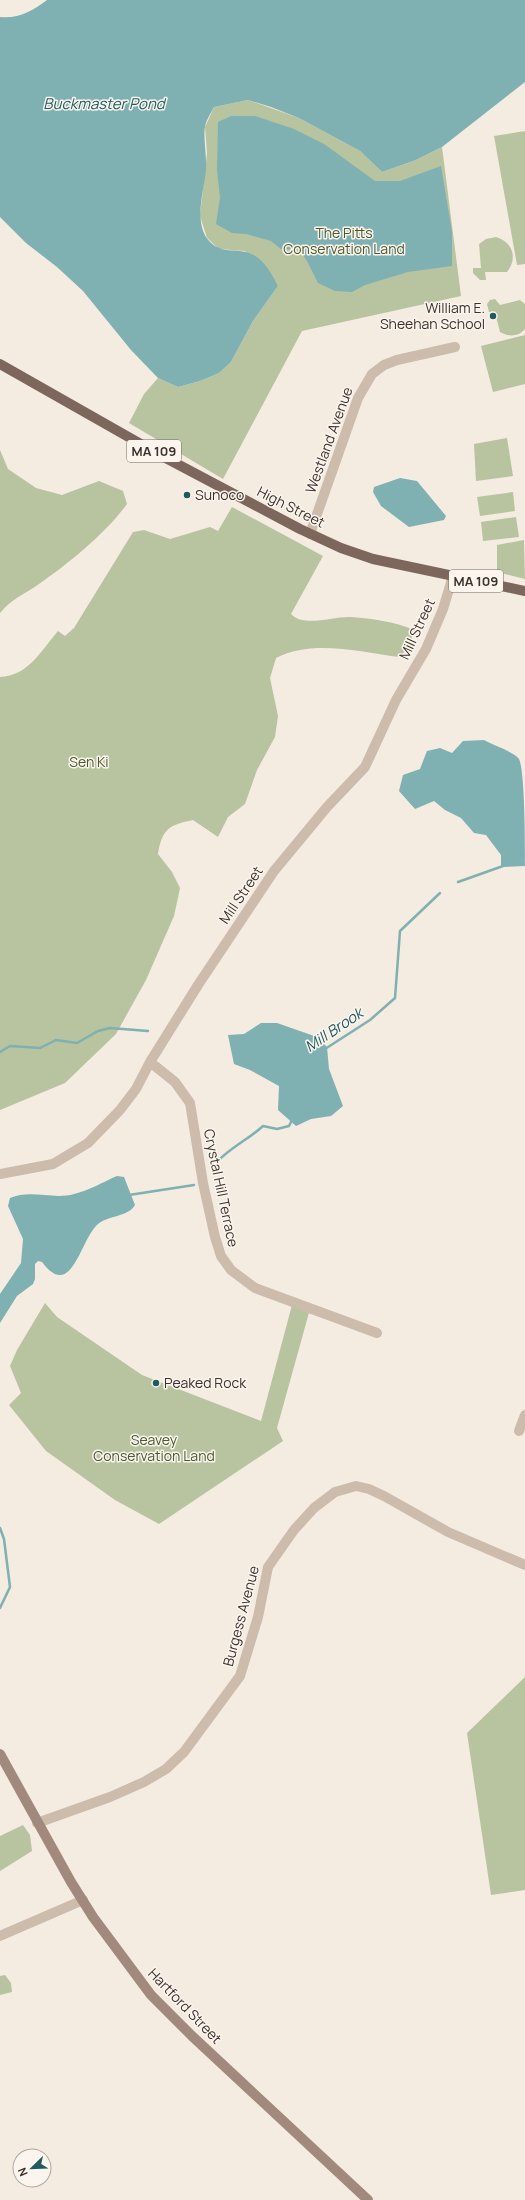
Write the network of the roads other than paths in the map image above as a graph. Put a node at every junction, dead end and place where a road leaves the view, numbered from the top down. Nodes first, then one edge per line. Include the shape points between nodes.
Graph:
1 (455, 347) dead end
2 (0, 364) edge
3 (310, 534) junction
4 (453, 576) junction
5 (525, 591) edge
6 (150, 1062) junction
7 (0, 1174) edge
8 (377, 1333) dead end
9 (525, 1415) edge
10 (519, 1431) dead end
11 (525, 1565) edge
12 (0, 1754) edge
13 (37, 1823) junction
14 (83, 1900) junction
15 (0, 1936) edge
16 (368, 2200) edge

1 - 3 street, Westland Avenue via 397,360 372,374 358,398
2 - 3 main road, High Street / MA 109 via 162,456
3 - 4 main road, High Street / MA 109 via 373,558
4 - 5 main road, High Street / MA 109
4 - 6 street, Mill Street via 443,609 426,649 396,700 365,767 318,817 274,871
6 - 7 street, Mill Street via 136,1089 120,1110 88,1143 53,1164
6 - 8 street, Crystal Hill Terrace via 176,1082 190,1103 215,1237 221,1256 232,1270 255,1288
9 - 10 street
11 - 13 street, Burgess Avenue via 448,1532 369,1489 356,1486 335,1492 314,1508 275,1554 268,1567 258,1617 240,1676 184,1752 166,1769 144,1782
12 - 13 street, Hartford Street
13 - 14 street, Hartford Street
14 - 15 street
14 - 16 street, Hartford Street via 151,1995

